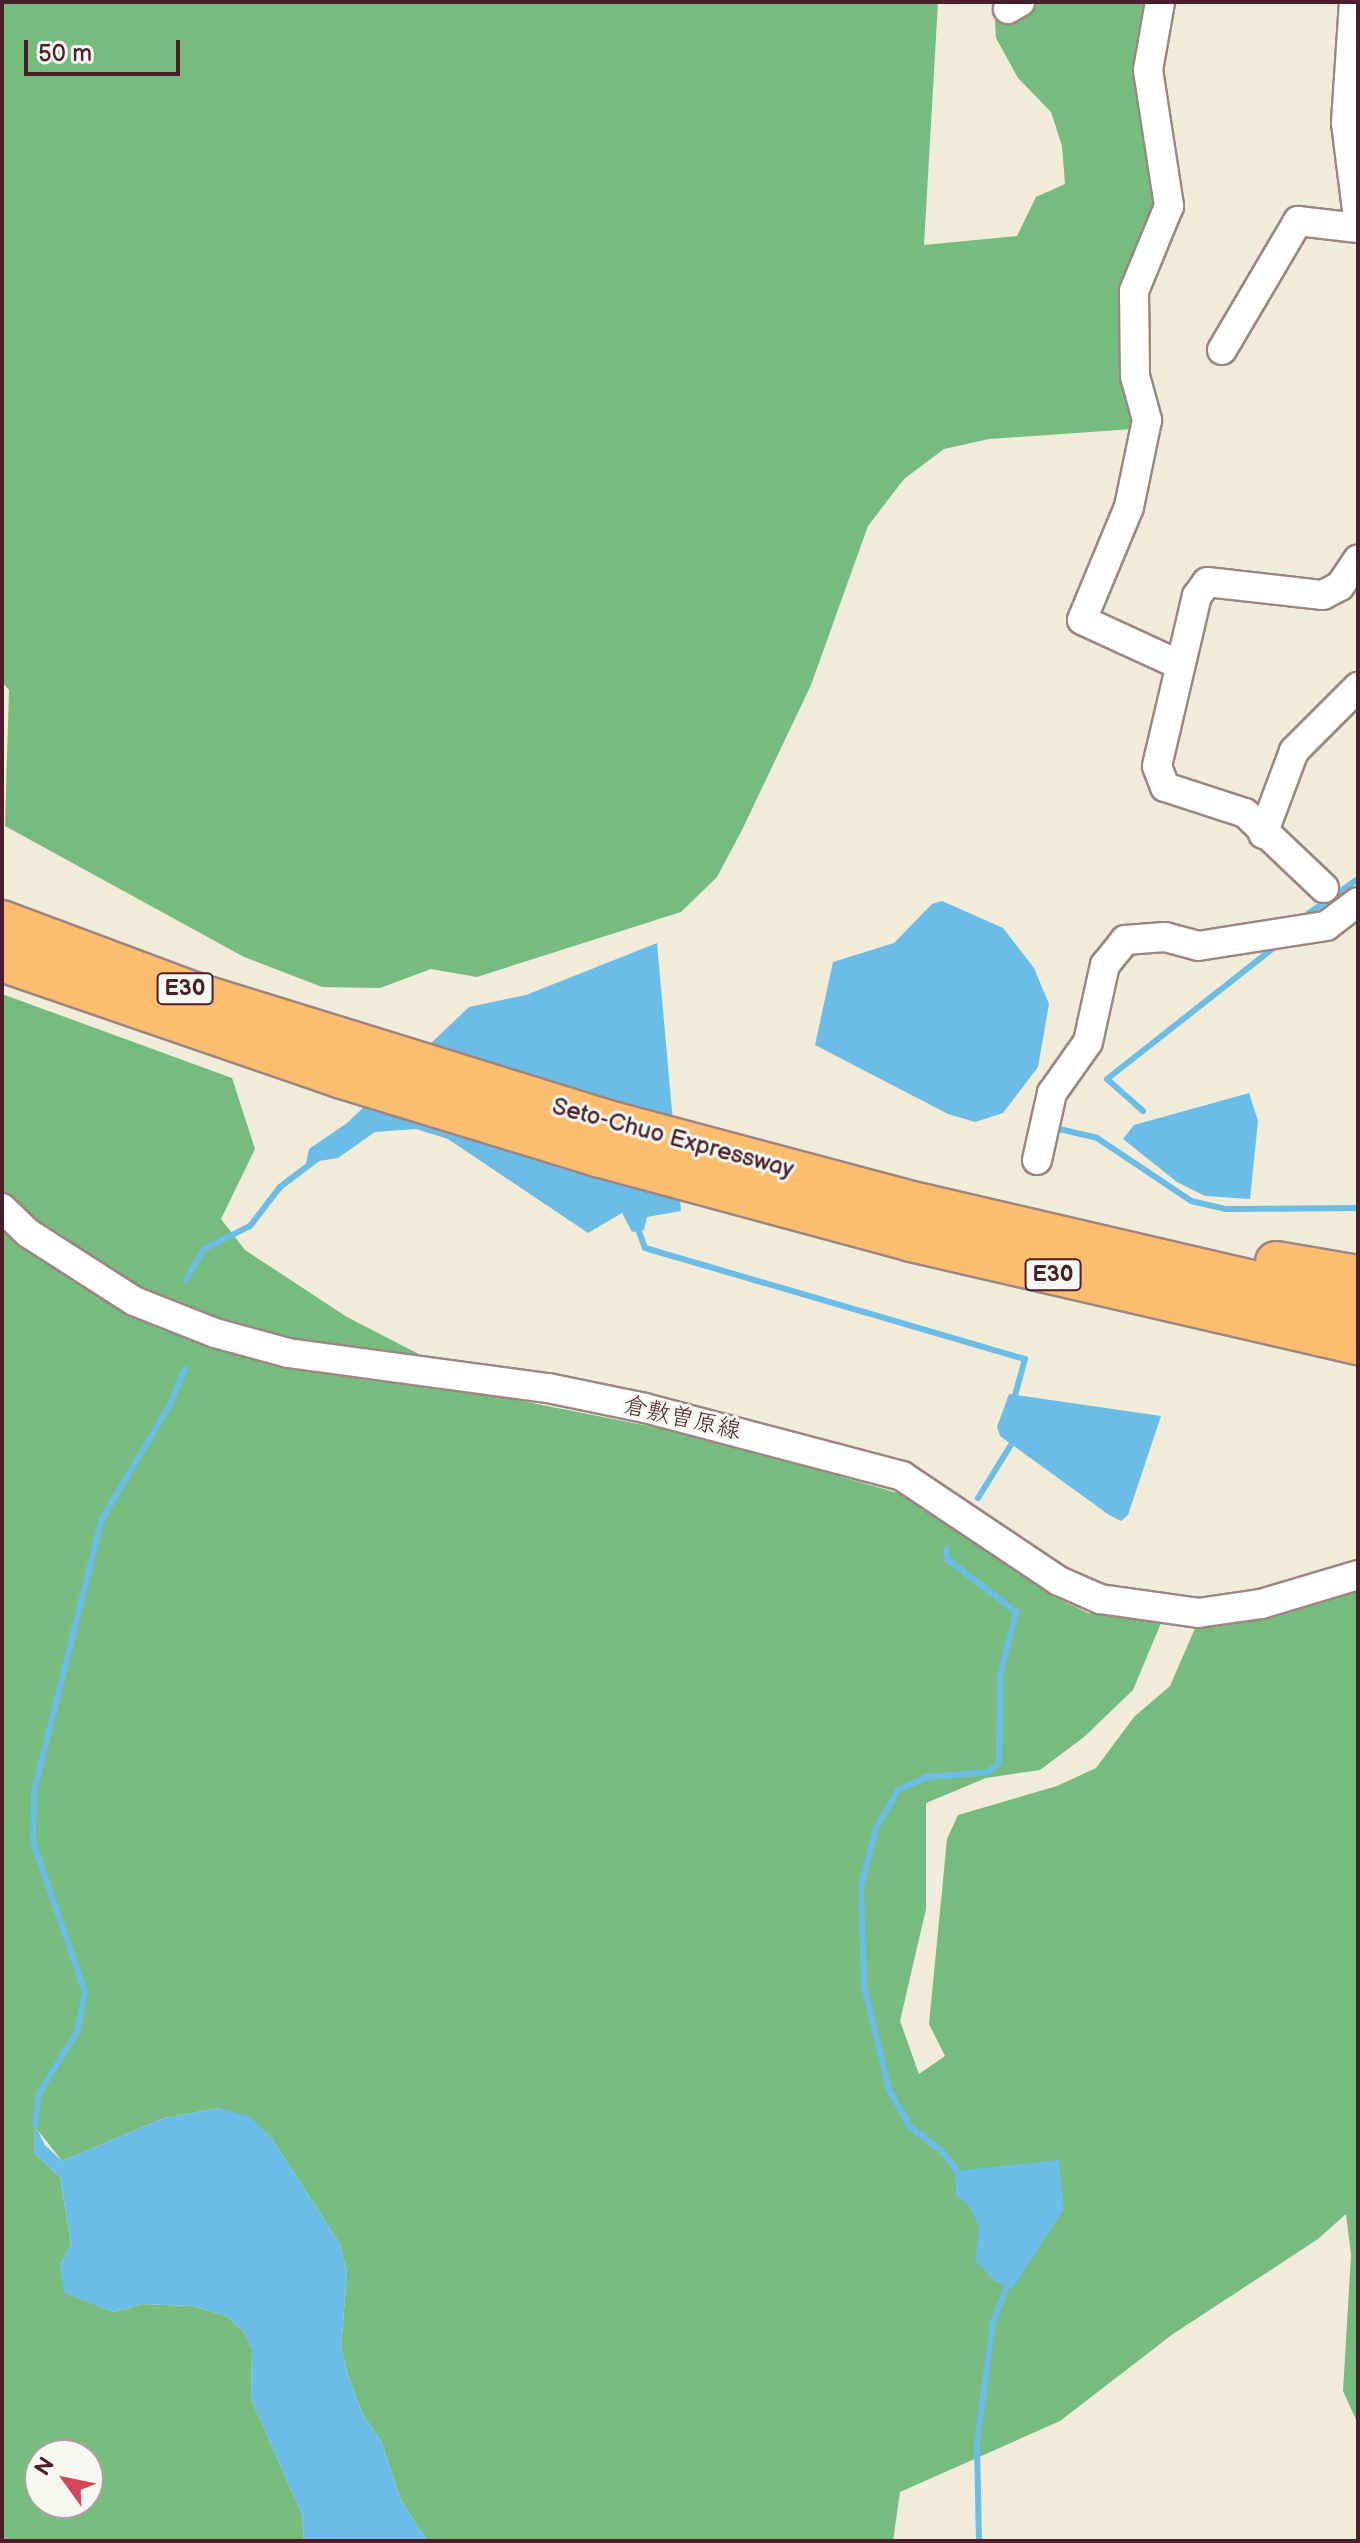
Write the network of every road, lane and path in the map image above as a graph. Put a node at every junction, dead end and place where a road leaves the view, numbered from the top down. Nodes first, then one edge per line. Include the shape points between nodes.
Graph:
1 (1160, 2) edge
2 (1354, 2) edge
3 (1358, 218) edge
4 (1358, 228) edge
5 (1222, 350) dead end
6 (1358, 559) edge
7 (1180, 665) junction
8 (1358, 687) edge
9 (1263, 834) junction
10 (1324, 888) dead end
11 (1358, 902) edge
12 (2, 921) edge
13 (2, 961) edge
14 (1037, 1160) dead end
15 (756, 1179) junction
16 (921, 1204) junction
17 (2, 1208) edge
18 (1358, 1276) edge
19 (1358, 1306) edge
20 (1358, 1344) edge
21 (1358, 1575) edge

1 - 7 street via 1148,70 1169,206 1134,291 1135,376 1147,420 1129,507 1082,620
2 - 3 street via 1346,123
4 - 5 street via 1298,221
6 - 7 street via 1340,586 1323,595 1207,582 1197,596
7 - 9 street via 1157,766 1165,787 1231,806
8 - 9 street via 1294,751
9 - 10 street
11 - 14 street via 1326,926 1198,946 1139,937 1118,946 1105,965 1088,1042 1052,1093
12 - 15 highway, Seto-Chuo Expressway / E30
13 - 15 highway, Seto-Chuo Expressway / E30 via 342,1078
15 - 16 highway, Seto-Chuo Expressway / E30
15 - 20 highway, Seto-Chuo Expressway / E30 via 911,1241
16 - 18 highway
16 - 19 highway, Seto-Chuo Expressway / E30
17 - 21 street, 倉敷曽原線 via 41,1242 134,1301 215,1333 288,1353 548,1388 645,1408 902,1476 1059,1581 1100,1599 1198,1613 1261,1604

